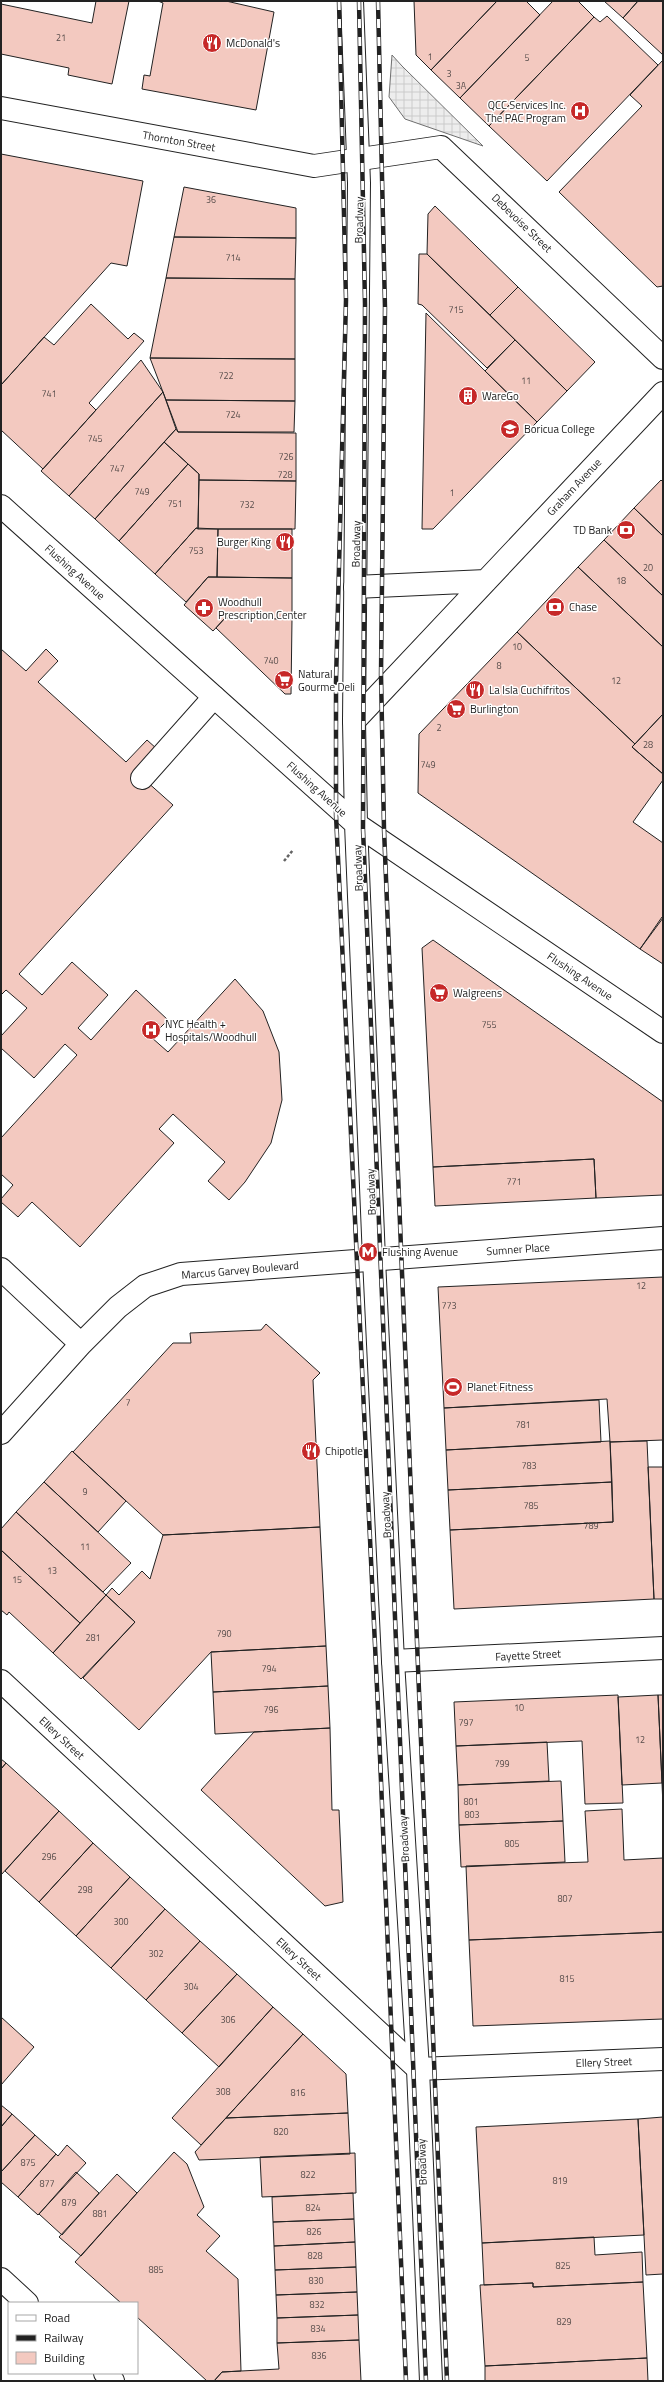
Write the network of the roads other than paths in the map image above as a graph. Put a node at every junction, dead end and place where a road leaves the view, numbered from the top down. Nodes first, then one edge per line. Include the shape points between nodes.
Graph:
1 (352, 1) edge
2 (1, 108) edge
3 (358, 159) junction
4 (663, 358) edge
5 (663, 393) edge
6 (1, 506) edge
7 (486, 581) junction
8 (355, 587) junction
9 (214, 697) junction
10 (354, 720) junction
11 (142, 778) dead end
12 (356, 824) junction
13 (663, 1032) edge
14 (663, 1238) edge
15 (374, 1259) junction
16 (1, 1269) edge
17 (81, 1344) junction
18 (1, 1433) edge
19 (663, 1648) edge
20 (393, 1662) junction
21 (1, 1682) edge
22 (663, 2059) edge
23 (418, 2069) junction
24 (1, 2279) edge
25 (26, 2302) edge
26 (105, 2374) edge
27 (113, 2381) edge
28 (431, 2381) edge

1 - 3 main road, Broadway
2 - 3 main road, Thornton Street via 314,166
3 - 4 main road, Debevoise Street via 441,146
3 - 8 main road, Broadway
5 - 7 main road, Graham Avenue
6 - 9 main road, Flushing Avenue
7 - 8 main road
7 - 10 main road, Graham Avenue
8 - 10 main road, Broadway
9 - 11 main road
9 - 12 main road, Flushing Avenue
10 - 12 main road, Broadway
12 - 13 main road, Flushing Avenue
12 - 15 main road, Broadway
14 - 15 main road, Sumner Place
15 - 17 main road, Marcus Garvey Boulevard via 181,1274 145,1286
15 - 20 main road, Broadway
16 - 17 main road
17 - 18 main road, Marcus Garvey Boulevard
19 - 20 main road, Fayette Street
20 - 23 main road, Broadway
21 - 23 main road, Ellery Street
22 - 23 main road, Ellery Street
23 - 28 main road, Broadway
24 - 25 main road
26 - 27 main road

